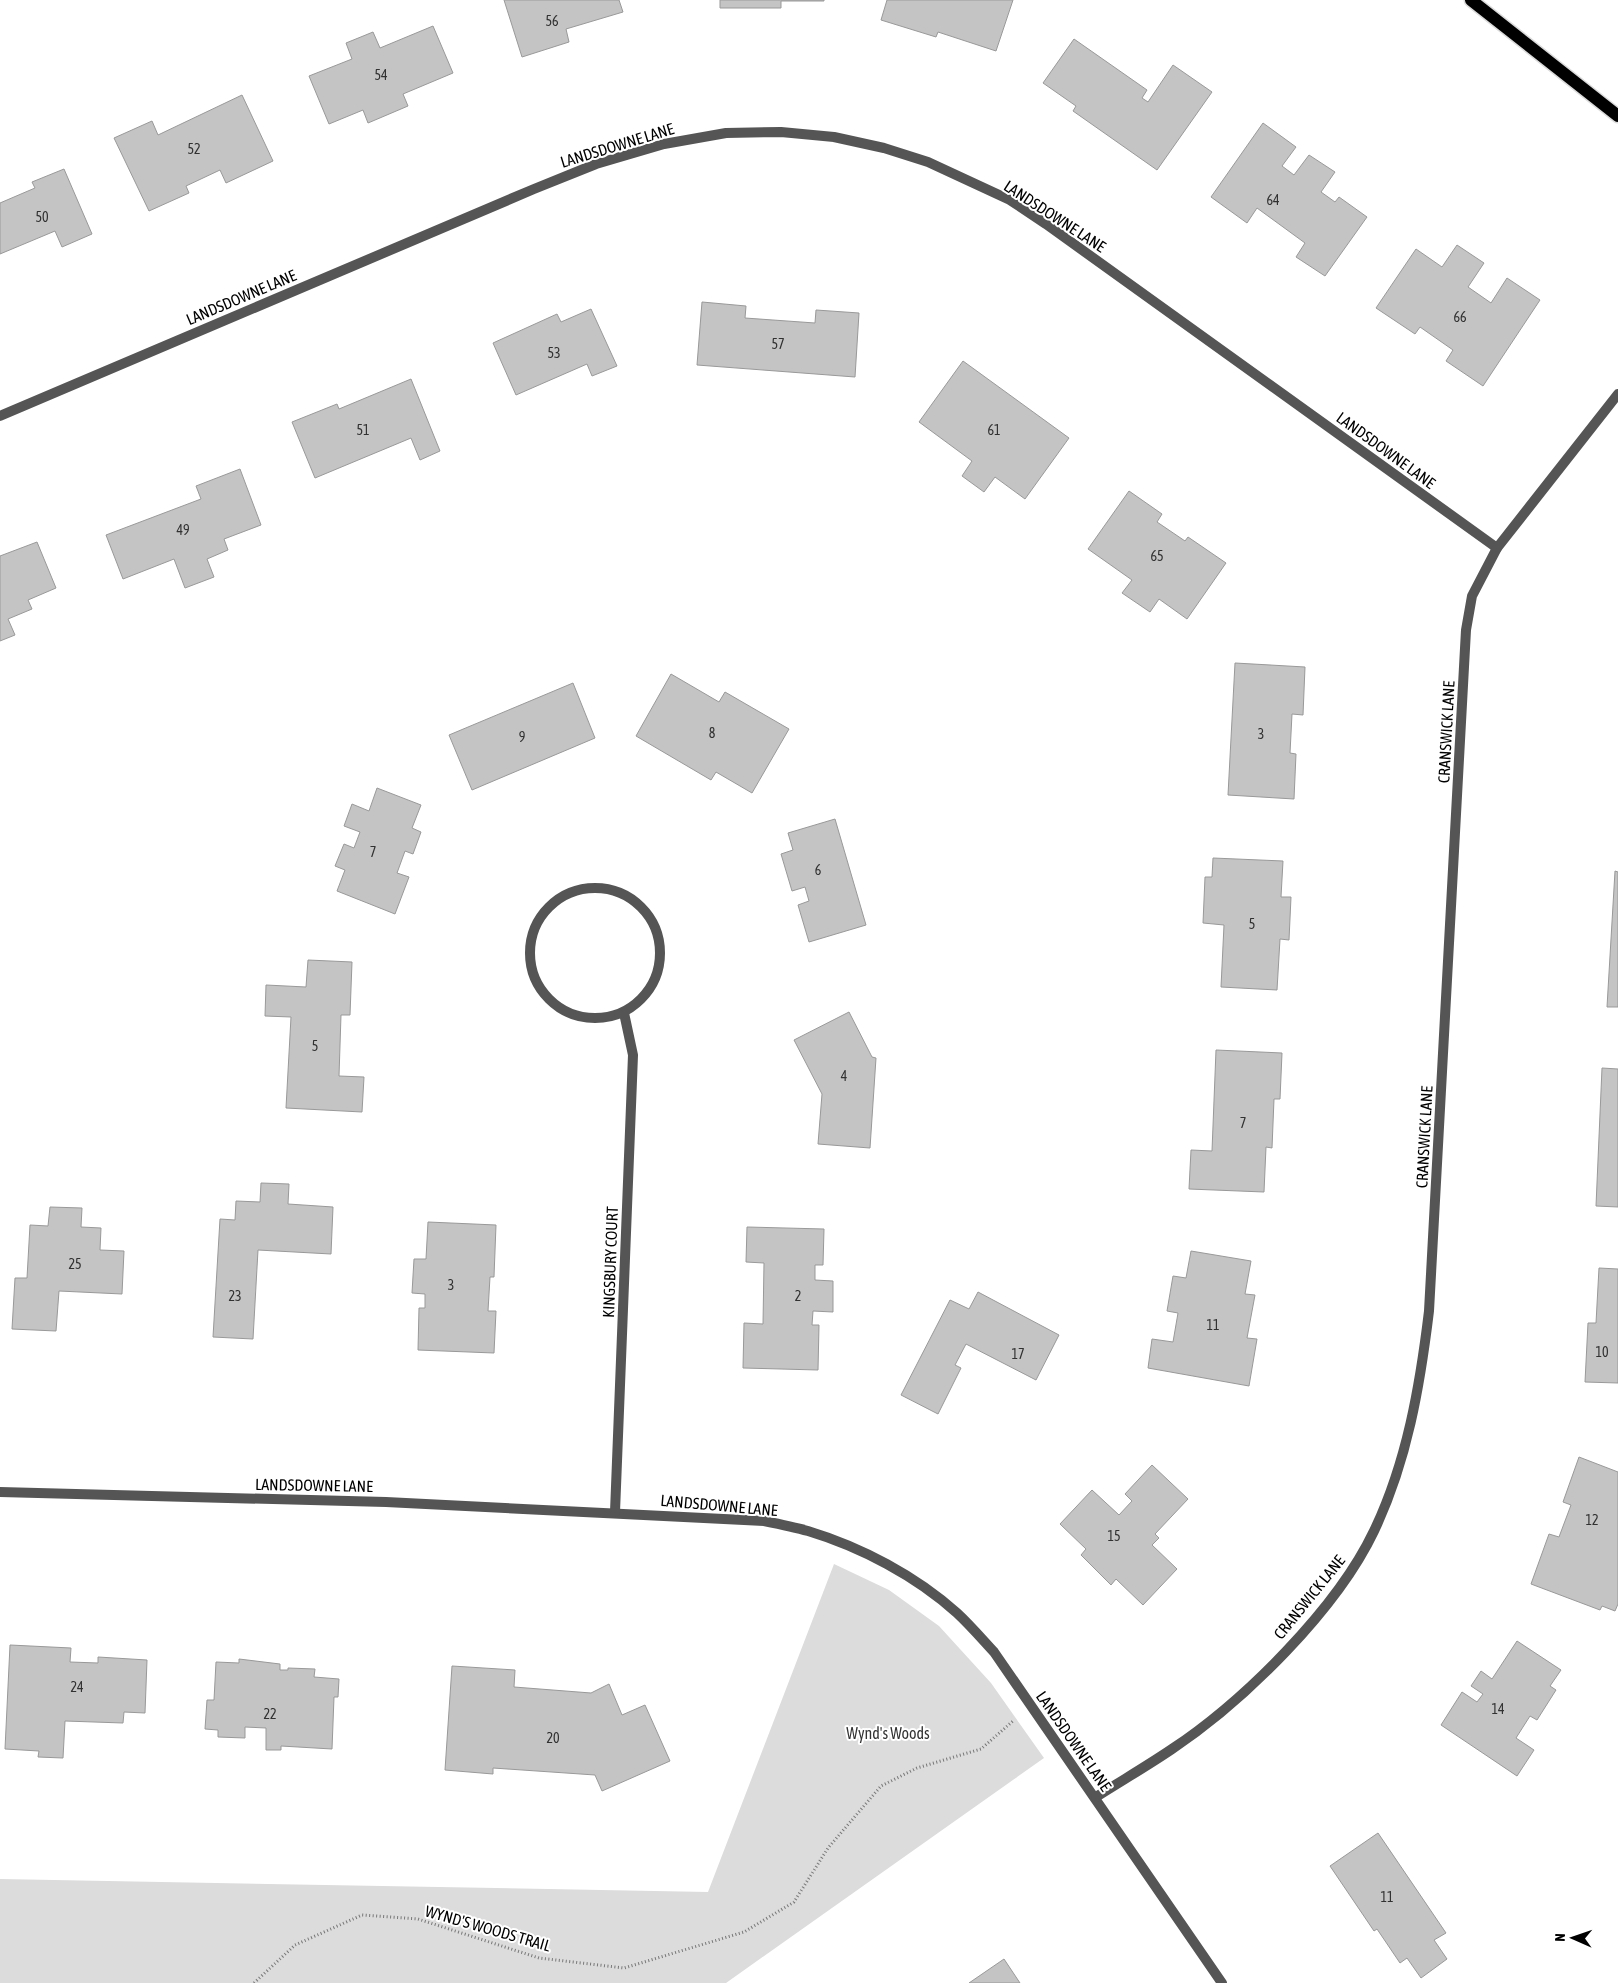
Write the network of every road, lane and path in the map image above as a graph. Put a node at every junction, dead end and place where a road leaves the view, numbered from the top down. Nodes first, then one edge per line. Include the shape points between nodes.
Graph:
1 (1471, 0) edge
2 (1618, 116) edge
3 (1618, 394) edge
4 (0, 416) edge
5 (1497, 548) junction
6 (624, 1013) junction
7 (0, 1492) edge
8 (615, 1512) junction
9 (1031, 1706) junction
10 (1096, 1797) junction
11 (254, 1983) edge
12 (1222, 1983) edge

1 - 2 main road
3 - 5 street, CRANSWICK LANE
4 - 5 street, LANDSDOWNE LANE via 596,164 664,144 726,133 782,132 834,137 884,148 928,162 1010,200
5 - 10 street, CRANSWICK LANE via 1472,596 1466,630 1429,1311 1411,1423 1388,1500 1366,1546 1340,1587 1261,1676 1174,1748
6 - 6 street via 603,1019 582,1018 563,1011 546,998 535,980 530,960 531,938 539,919 553,903 571,892 593,887 615,890 635,901 651,917 660,938 661,960 655,982 642,1000
6 - 8 street, KINGSBURY COURT via 633,1056
7 - 8 street, LANDSDOWNE LANE via 386,1502
8 - 9 street, LANDSDOWNE LANE via 764,1521 808,1531 852,1547 901,1573 957,1613 994,1652
9 - 10 street, LANDSDOWNE LANE
9 - 11 path, WYND'S WOODS TRAIL via 981,1749 916,1768 880,1786 828,1848 794,1902 744,1932 624,1968 539,1958 418,1919 362,1915 295,1945
10 - 12 street, LANDSDOWNE LANE

